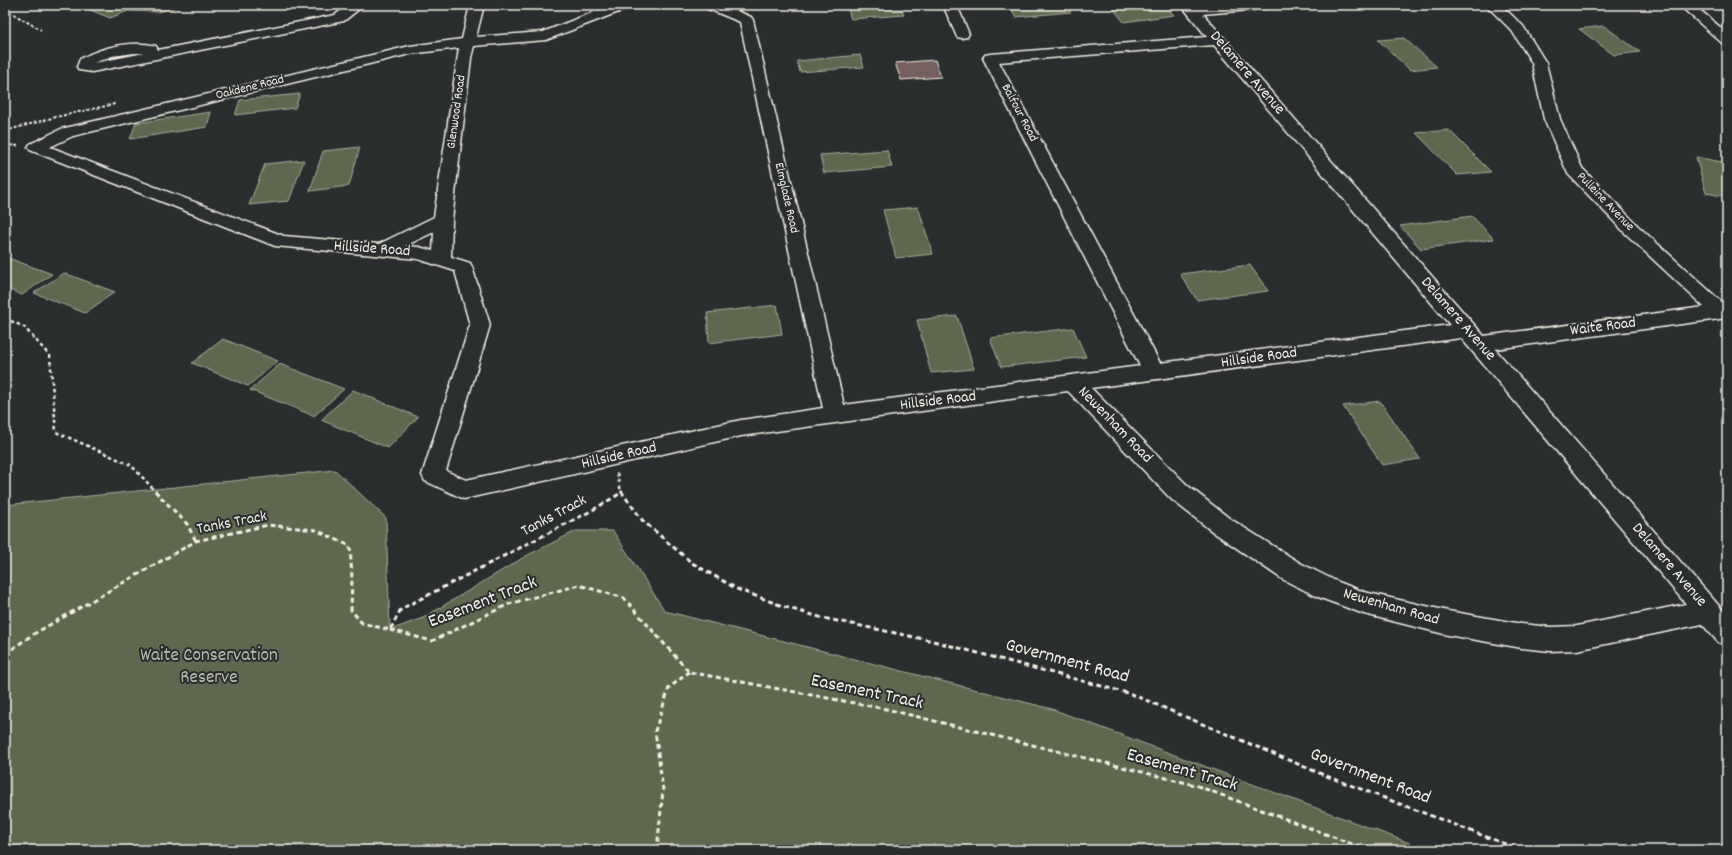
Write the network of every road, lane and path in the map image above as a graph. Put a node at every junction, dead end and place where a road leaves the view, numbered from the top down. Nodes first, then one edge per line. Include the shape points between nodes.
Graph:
1 (357, 5) edge
2 (477, 5) edge
3 (624, 5) edge
4 (711, 5) edge
5 (950, 5) edge
6 (1261, 5) edge
7 (1493, 5) edge
8 (1686, 5) edge
9 (1191, 8) edge
10 (5, 9) edge
11 (41, 30) dead end
12 (962, 34) dead end
13 (1218, 40) junction
14 (1727, 40) edge
15 (468, 42) junction
16 (152, 55) dead end
17 (36, 147) joint
18 (443, 220) junction
19 (382, 250) junction
20 (442, 260) junction
21 (1724, 312) edge
22 (5, 318) edge
23 (1473, 337) junction
24 (1154, 372) junction
25 (1073, 383) junction
26 (835, 414) junction
27 (620, 493) joint
28 (196, 541) junction
29 (1708, 611) junction
30 (390, 630) junction
31 (1727, 634) edge
32 (5, 654) edge
33 (689, 672) junction
34 (657, 850) edge
35 (1368, 850) edge
36 (1521, 850) edge

1 - 16 street via 339,18
2 - 15 street, Glenwood Road
3 - 15 street, Oakdene Road via 546,36
4 - 26 street, Elmglade Road via 746,20
5 - 12 street
6 - 9 street
7 - 21 street, Pulleine Avenue via 1518,29 1539,63 1552,118 1574,170 1632,230
8 - 14 street
9 - 13 street, Delamere Avenue
10 - 11 path
13 - 23 street, Delamere Avenue
13 - 24 street, Balfour Road via 990,58
15 - 17 street, Oakdene Road via 410,50 67,132
15 - 18 street, Glenwood Road
17 - 19 street, Hillside Road via 281,242
18 - 19 street
18 - 20 street, Glenwood Road
19 - 20 street, Hillside Road via 419,253
20 - 26 street, Hillside Road via 463,267 480,325 433,475 464,490 741,428
21 - 23 street, Waite Road
22 - 28 path via 24,327 50,356 56,432 131,465 187,524
23 - 24 street, Hillside Road
23 - 29 street, Delamere Avenue
24 - 25 street, Hillside Road
25 - 26 street, Hillside Road
25 - 29 street, Newenham Road via 1179,492 1222,525 1291,571 1327,589 1364,603 1448,623 1550,639 1577,638
27 - 30 path, Tanks Track via 591,511 401,608
27 - 36 path, Government Road via 643,521 692,564 737,589 822,618 933,641 1131,694 1324,775
28 - 30 path, Tanks Track via 268,525 316,530 350,546 352,610 362,623
28 - 32 path, Tanks Track via 32,635
29 - 31 street, Delamere Avenue
30 - 33 path, Easement Track via 432,641 509,604 579,585 624,598
33 - 34 path via 669,688 655,731 663,790
33 - 35 path, Easement Track via 886,710 1194,785

